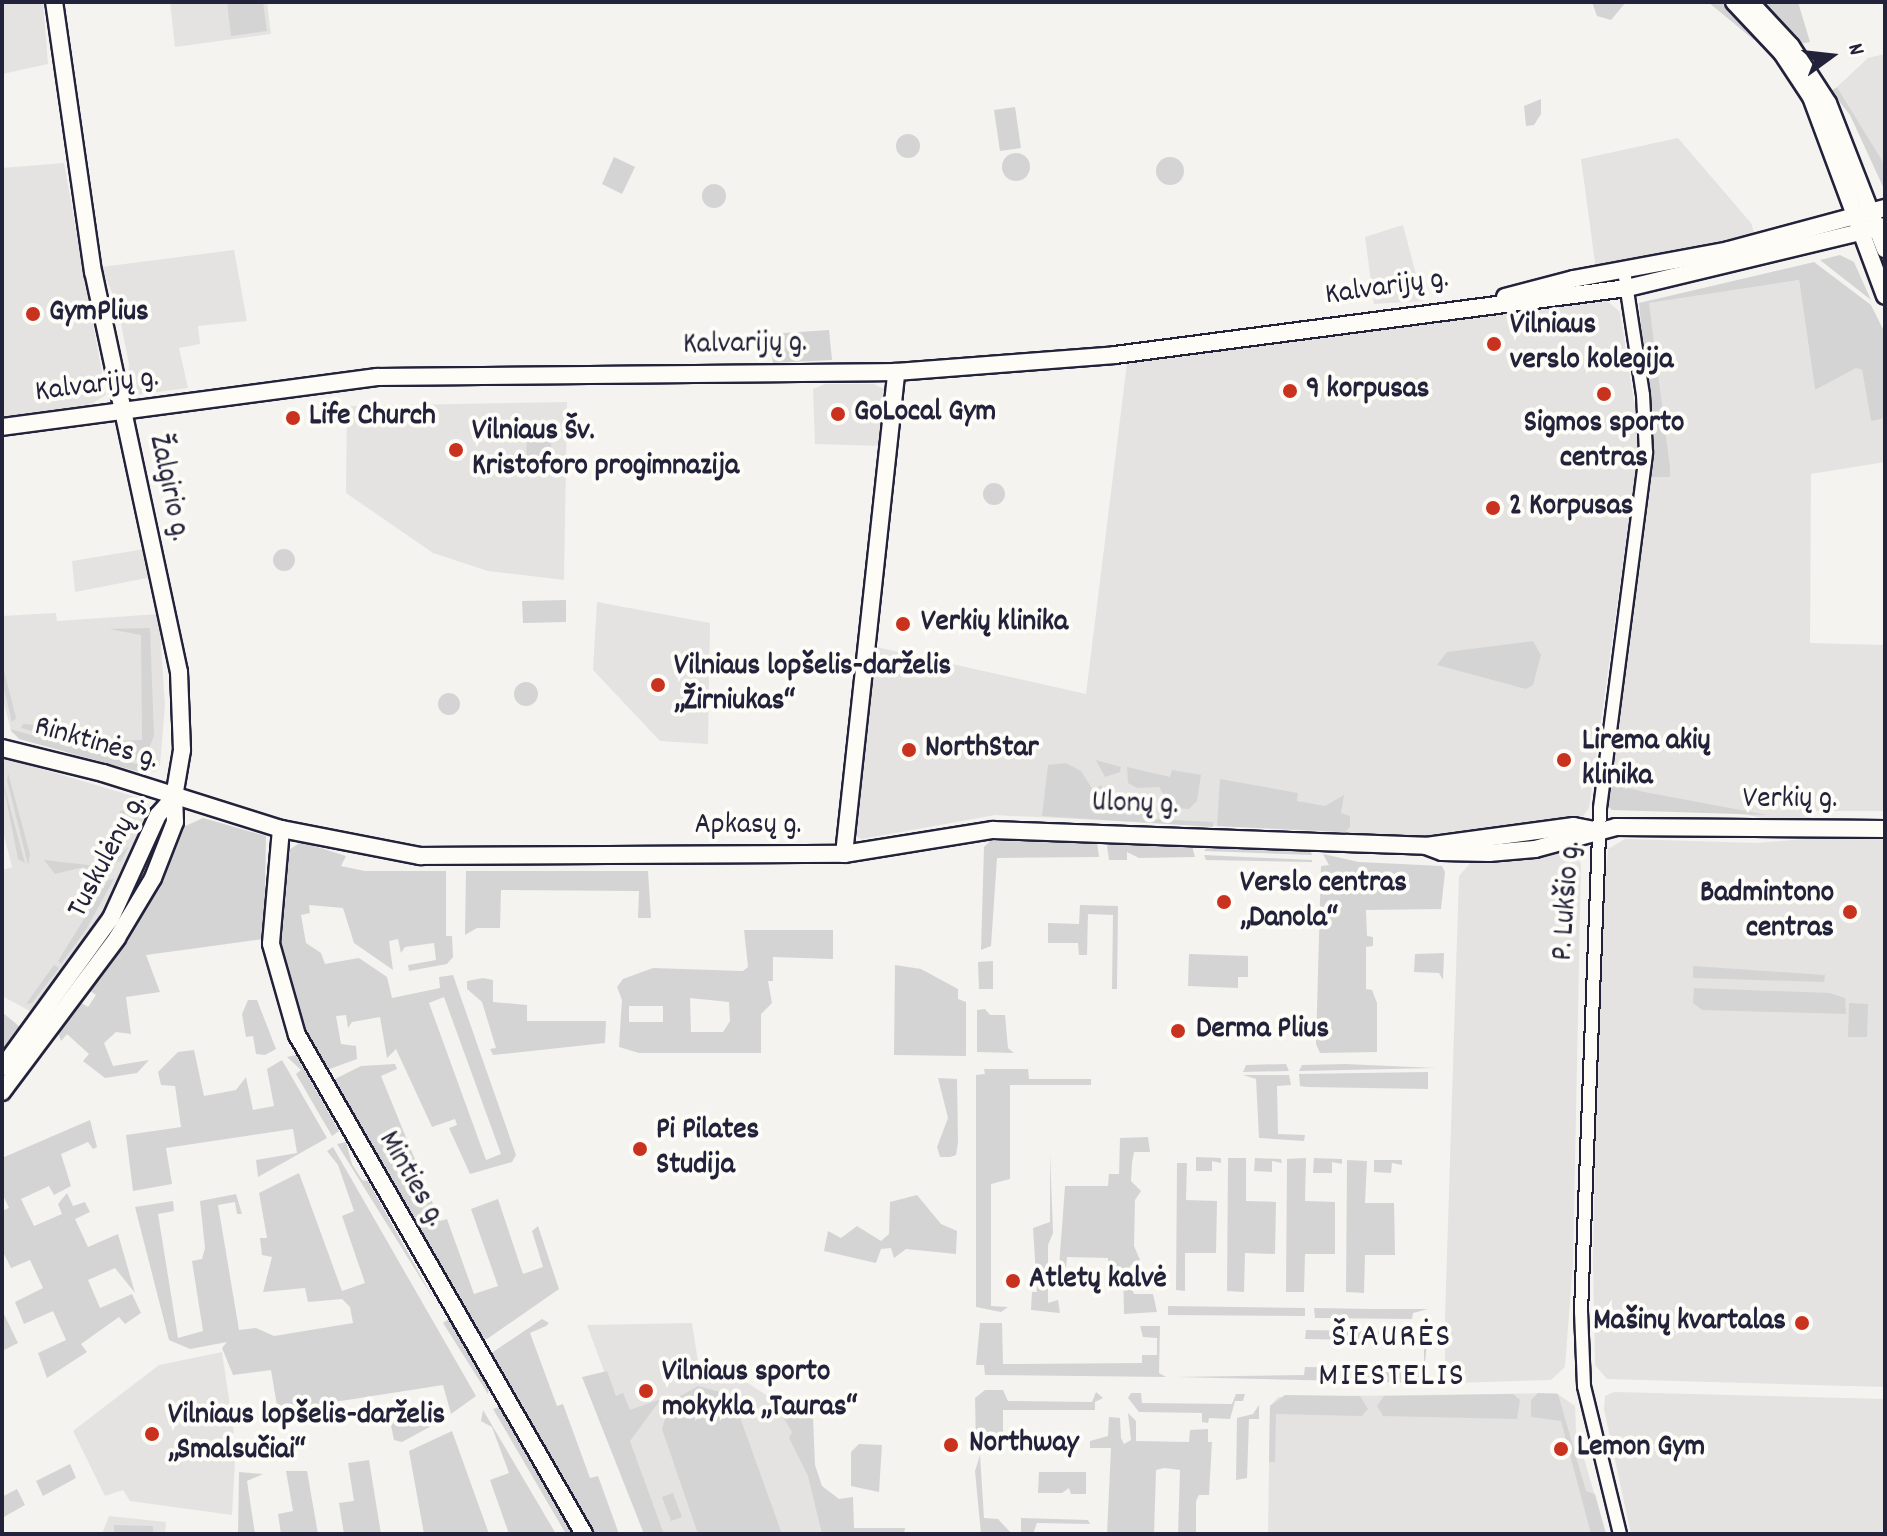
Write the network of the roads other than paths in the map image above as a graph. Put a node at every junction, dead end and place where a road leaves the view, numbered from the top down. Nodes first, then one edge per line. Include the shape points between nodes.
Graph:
1 (54, 2) edge
2 (1734, 2) edge
3 (1750, 2) edge
4 (1879, 210) edge
5 (1853, 217) junction
6 (1882, 227) edge
7 (1859, 234) junction
8 (1885, 249) edge
9 (1626, 279) junction
10 (1885, 296) edge
11 (896, 372) junction
12 (122, 414) junction
13 (2, 427) edge
14 (2, 748) edge
15 (174, 797) junction
16 (281, 829) junction
17 (1885, 829) edge
18 (1599, 831) junction
19 (844, 854) junction
20 (2, 1068) edge
21 (2, 1092) edge
22 (584, 1534) edge
23 (1620, 1534) edge

1 - 12 main road, Žalgirio g. via 81,206
2 - 5 main road via 1782,53 1811,97
3 - 4 main road via 1791,46 1823,96
4 - 5 main road, Kalvarijų g.
4 - 6 main road
5 - 7 main road
5 - 9 main road, Kalvarijų g.
6 - 7 main road, Kalvarijų g.
6 - 8 main road
7 - 9 main road, Kalvarijų g.
7 - 10 main road
9 - 11 main road, Kalvarijų g. via 1529,289 1489,303 1115,355
9 - 18 street, P. Lukšio g. via 1646,452
11 - 12 main road, Kalvarijų g. via 377,377 264,389
11 - 19 main road, Apkasų g.
12 - 13 main road, Kalvarijų g.
12 - 15 main road, Žalgirio g. via 182,698 182,750
14 - 15 main road, Rinktinės g.
15 - 16 main road, Apkasų g.
15 - 20 main road, Tuskulėnų g. via 158,815 105,928
15 - 21 main road, Tuskulėnų g. via 175,822 135,912
16 - 19 main road, Apkasų g. via 420,856
16 - 22 main road, Minties g. via 271,944 297,1035
17 - 18 main road, Verkių g.
18 - 19 main road, Ulonų g. via 1574,826 1426,846 993,830
18 - 23 street, P. Lukšio g. via 1590,980 1582,1360 1588,1410

